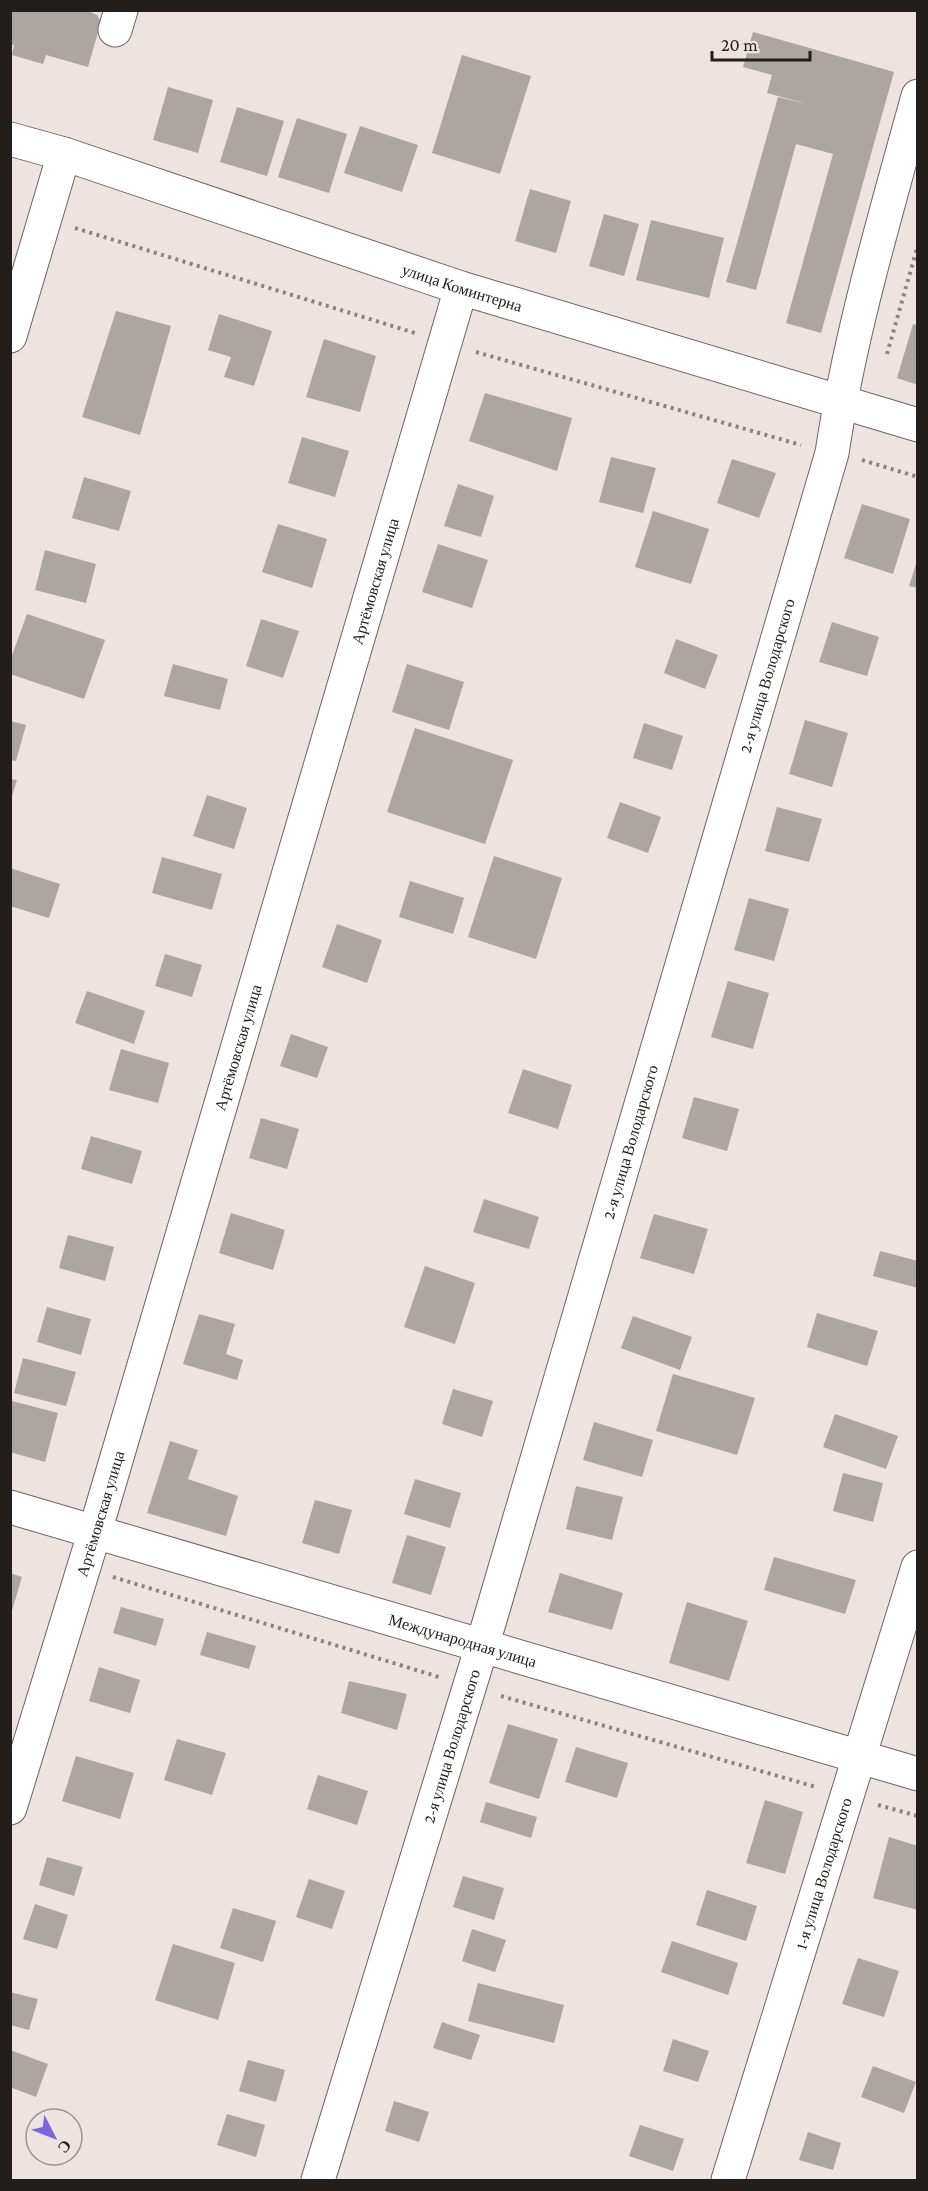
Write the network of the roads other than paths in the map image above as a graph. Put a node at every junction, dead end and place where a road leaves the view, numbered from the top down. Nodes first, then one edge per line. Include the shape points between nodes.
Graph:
1 (918, 96) edge
2 (10, 139) edge
3 (64, 154) junction
4 (461, 288) junction
5 (10, 336) edge
6 (839, 401) junction
7 (918, 425) edge
8 (10, 1507) edge
9 (95, 1531) junction
10 (918, 1567) edge
11 (482, 1645) junction
12 (860, 1757) junction
13 (918, 1774) edge
14 (10, 1808) edge
15 (318, 2181) edge
16 (728, 2181) edge

1 - 6 street, 2-я улица Володарского
2 - 3 street, улица Коминтерна
3 - 4 street, улица Коминтерна
3 - 5 street
4 - 6 street, улица Коминтерна
4 - 9 street, Артёмовская улица
6 - 7 street, улица Коминтерна
6 - 11 street, 2-я улица Володарского via 832,453
8 - 9 street, Международная улица
9 - 11 street, Международная улица
9 - 14 street, Артёмовская улица
10 - 12 street, 1-я улица Володарского
11 - 12 street, Международная улица
11 - 15 street, 2-я улица Володарского
12 - 13 street, Международная улица
12 - 16 street, 1-я улица Володарского

